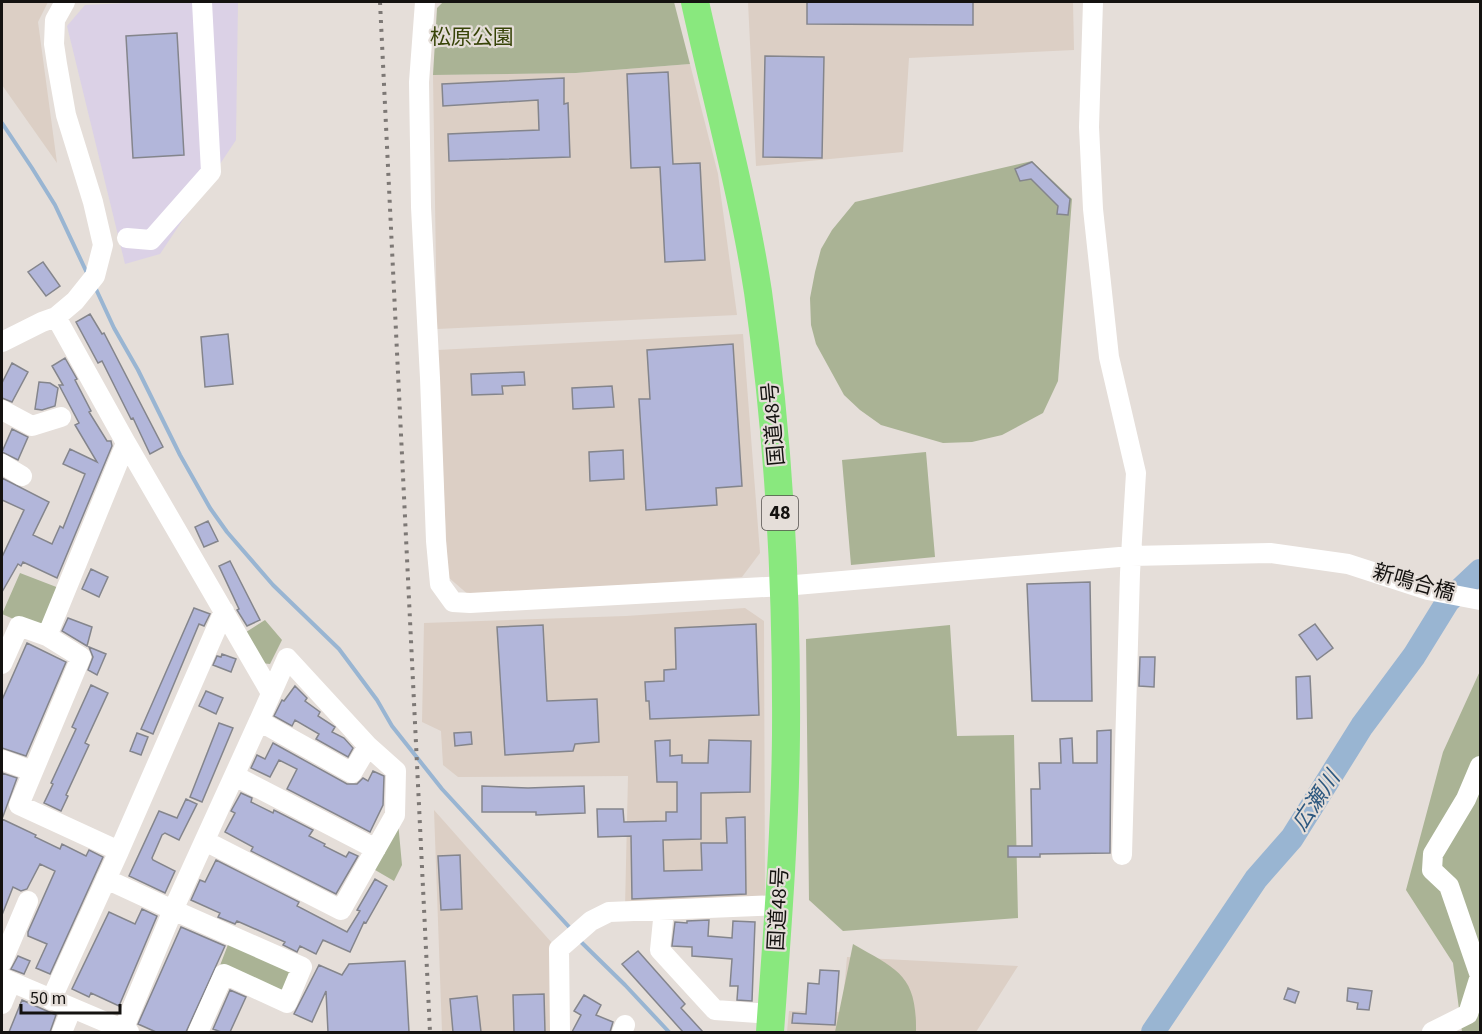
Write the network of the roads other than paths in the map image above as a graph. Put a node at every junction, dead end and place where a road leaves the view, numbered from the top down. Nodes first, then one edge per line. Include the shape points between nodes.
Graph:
1 (65, 2) edge
2 (202, 2) edge
3 (425, 2) edge
4 (695, 2) edge
5 (1092, 2) edge
6 (127, 238) dead end
7 (56, 317) junction
8 (2, 342) edge
9 (2, 410) edge
10 (61, 417) dead end
11 (126, 443) junction
12 (2, 464) edge
13 (22, 476) dead end
14 (1131, 556) junction
15 (784, 585) junction
16 (1480, 600) edge
17 (224, 611) junction
18 (47, 636) junction
19 (2, 662) edge
20 (271, 693) junction
21 (259, 721) junction
22 (368, 746) junction
23 (2, 760) edge
24 (1480, 766) edge
25 (32, 771) junction
26 (234, 776) junction
27 (205, 841) junction
28 (376, 849) junction
29 (120, 851) junction
30 (1122, 855) dead end
31 (106, 879) junction
32 (28, 901) dead end
33 (779, 904) junction
34 (173, 910) junction
35 (664, 910) junction
36 (2, 962) edge
37 (1480, 976) edge
38 (6, 980) edge
39 (51, 1000) junction
40 (2, 1004) edge
41 (72, 1008) junction
42 (771, 1023) edge
43 (126, 1031) edge
44 (62, 1032) edge
45 (198, 1032) edge
46 (560, 1032) edge
47 (1432, 1032) edge

1 - 7 street via 55,20 56,54 66,115 103,245 95,276
2 - 6 street via 211,172 151,240
3 - 15 street, 新鳴合橋 via 418,82 421,207 440,584 453,602 470,603
4 - 15 highway, 国道48号 / 48 via 732,159 757,290 775,433
5 - 14 street via 1089,127 1093,209 1109,357 1136,473
7 - 8 street
7 - 11 street
9 - 10 street via 32,426
11 - 17 street
11 - 18 street
12 - 13 street
14 - 15 street, 新鳴合橋
14 - 16 street, 新鳴合橋 via 1270,553 1314,558 1348,564 1428,590
14 - 30 street
15 - 33 highway, 国道48号 / 48 via 786,737
17 - 20 street
17 - 29 street
18 - 19 street via 20,626
18 - 25 street via 81,657
20 - 21 street
20 - 22 street via 286,658
21 - 22 street via 352,773
21 - 26 street
22 - 28 street via 396,771 395,815
23 - 25 street
24 - 37 street via 1466,799 1433,854 1432,870 1449,886
25 - 29 street via 19,805
26 - 27 street
26 - 28 street
27 - 28 street via 341,910
27 - 34 street
29 - 31 street
31 - 34 street
31 - 39 street
32 - 36 street
33 - 35 street
33 - 42 highway, 国道48号 / 48
34 - 43 street
34 - 45 street via 302,967 287,1003 224,974
35 - 42 street via 660,950 715,1010
35 - 46 street via 609,912 591,921 559,949
37 - 47 street via 1468,1014
38 - 39 street
38 - 40 street
39 - 41 street
41 - 43 street
41 - 44 street

